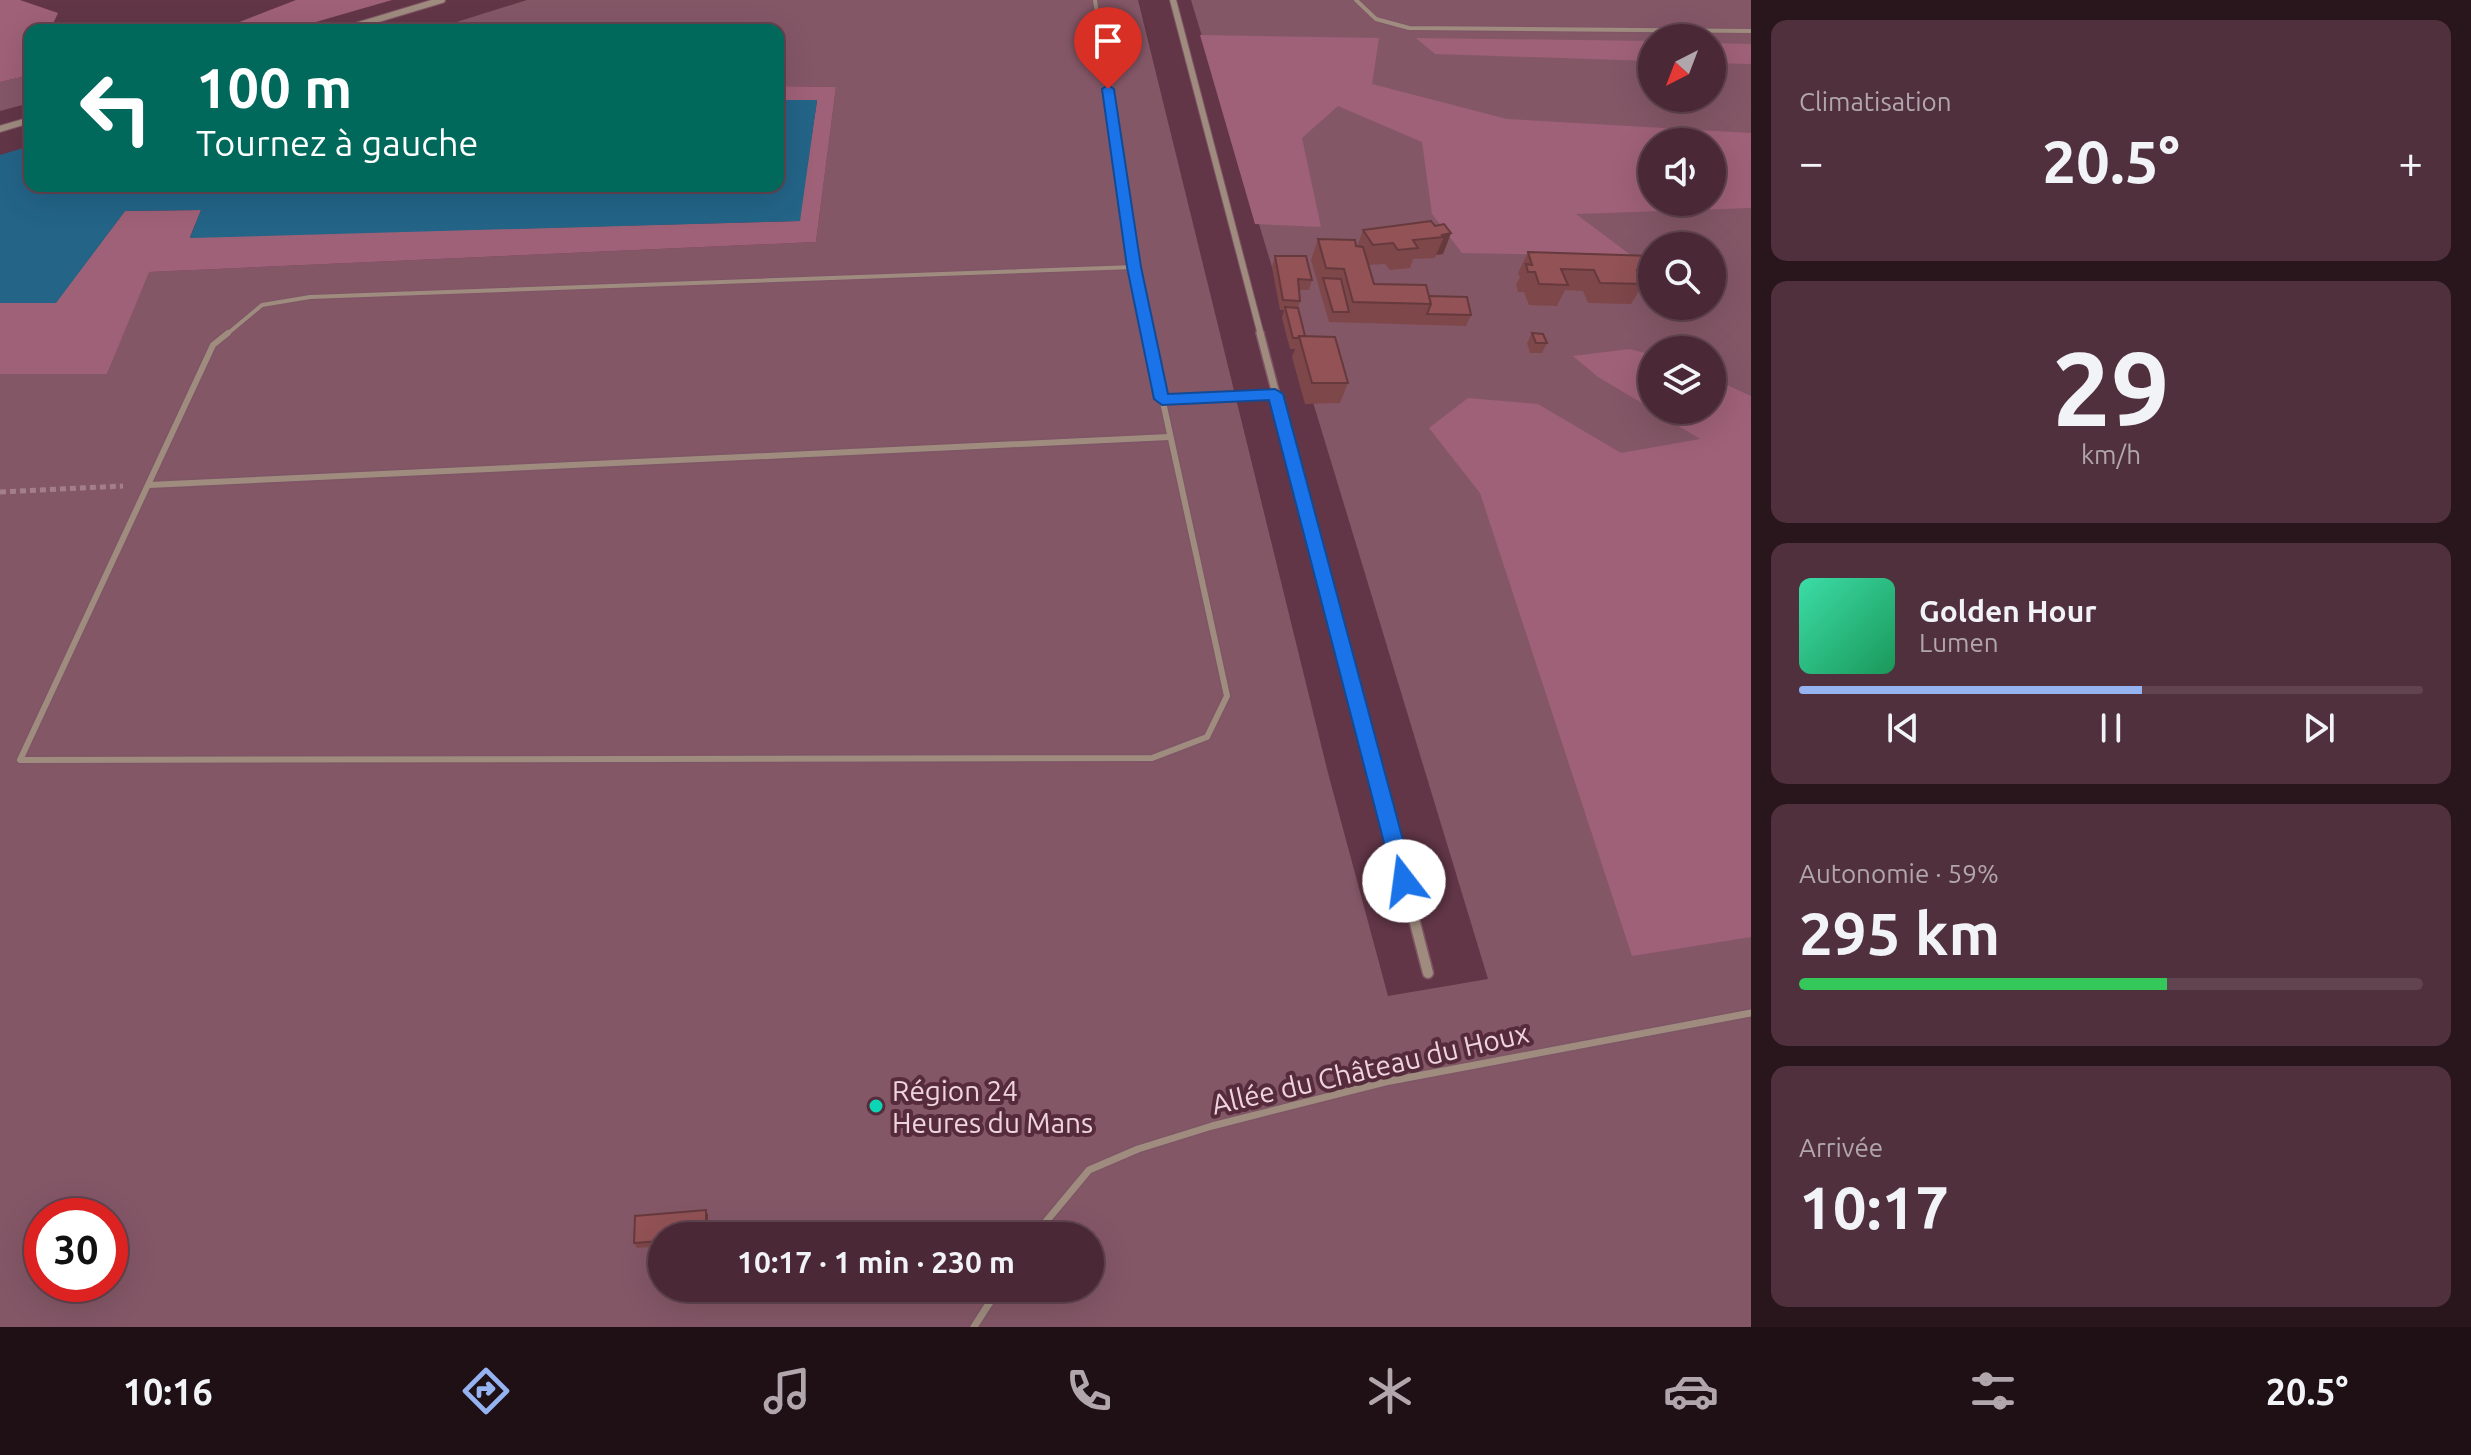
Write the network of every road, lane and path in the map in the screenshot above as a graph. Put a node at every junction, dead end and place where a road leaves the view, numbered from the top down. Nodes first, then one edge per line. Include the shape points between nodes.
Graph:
1 (442, 0) edge
2 (1095, 0) edge
3 (1173, 0) edge
4 (1356, 0) edge
5 (362, 24) edge
6 (1751, 31) edge
7 (24, 122) edge
8 (0, 129) edge
9 (1134, 267) junction
10 (1275, 394) junction
11 (1162, 399) junction
12 (1169, 437) junction
13 (149, 485) junction
14 (0, 492) edge
15 (1428, 973) dead end
16 (1751, 1013) edge
17 (1046, 1222) edge
18 (990, 1302) edge
19 (974, 1327) edge

1 - 5 street
2 - 9 lane
3 - 10 street
4 - 6 lane via 1376,19 1409,28
7 - 8 street
9 - 11 lane
9 - 13 lane via 310,297 262,305 213,345
10 - 11 lane
10 - 15 street
11 - 12 lane
12 - 13 lane
12 - 13 lane via 1227,696 1207,737 1152,758 20,760
13 - 14 path
16 - 17 lane, Allée du Château du Houx via 1385,1082 1153,1144 1089,1170
18 - 19 lane

